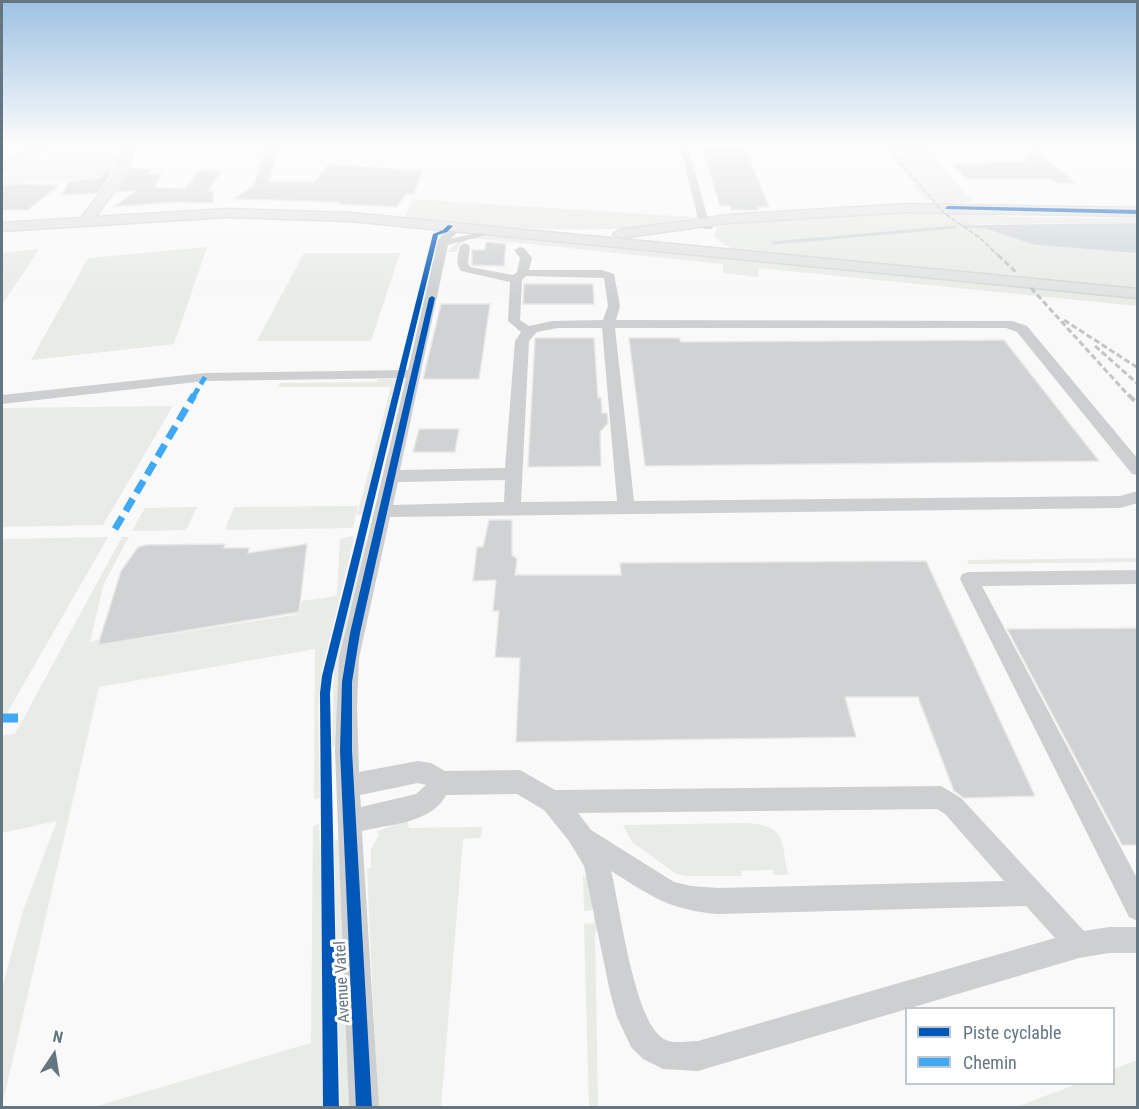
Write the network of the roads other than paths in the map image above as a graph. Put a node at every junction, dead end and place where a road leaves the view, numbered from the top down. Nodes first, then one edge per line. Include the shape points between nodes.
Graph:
1 (103, 198) edge
2 (698, 198) edge
3 (1137, 212) edge
4 (84, 223) junction
5 (419, 223) junction
6 (706, 225) junction
7 (681, 226) junction
8 (2, 227) edge
9 (459, 227) junction
10 (497, 231) junction
11 (620, 234) junction
12 (545, 236) junction
13 (446, 244) junction
14 (465, 246) dead end
15 (675, 246) junction
16 (520, 250) dead end
17 (731, 251) junction
18 (789, 261) junction
19 (519, 276) junction
20 (1137, 294) edge
21 (608, 324) junction
22 (529, 331) junction
23 (415, 374) junction
24 (2, 399) edge
25 (1137, 470) edge
26 (513, 474) junction
27 (391, 477) junction
28 (1137, 497) edge
29 (626, 507) junction
30 (512, 508) junction
31 (383, 511) junction
32 (1137, 577) edge
33 (440, 783) junction
34 (349, 786) junction
35 (552, 802) junction
36 (350, 822) junction
37 (583, 839) junction
38 (1032, 893) junction
39 (1137, 908) edge
40 (1137, 940) edge
41 (1078, 945) junction
42 (364, 1107) edge

1 - 4 main road
2 - 6 street
3 - 6 main road via 923,208 722,220
4 - 5 main road via 254,213
4 - 8 main road
5 - 9 main road
5 - 13 street
6 - 7 main road
6 - 15 main road
6 - 17 main road via 712,240
7 - 11 main road
7 - 15 main road
9 - 10 main road
9 - 13 street, Avenue Vatel
10 - 12 main road
10 - 13 street
11 - 12 main road
11 - 15 main road
12 - 15 main road
13 - 23 street, Avenue Vatel
14 - 19 street via 465,269 498,277
15 - 17 main road
15 - 18 main road
16 - 19 street via 526,258
17 - 18 main road
18 - 20 main road
19 - 21 street via 607,274 612,280 614,306
19 - 22 street via 514,321
21 - 22 street via 545,325
21 - 25 street via 1006,324 1022,329
21 - 29 street
22 - 26 street via 522,341
23 - 24 street via 218,376
23 - 27 street, Avenue Vatel
26 - 27 street
26 - 30 street
27 - 31 street, Avenue Vatel
28 - 29 street via 1120,501
29 - 30 street
30 - 31 street
31 - 34 street, Avenue Vatel via 349,658
32 - 39 street via 969,579
33 - 34 street via 430,774 418,772
33 - 35 street via 520,782
33 - 36 street via 433,796 421,805
34 - 36 street, Avenue Vatel
35 - 37 street
35 - 38 street via 941,798 954,806
36 - 42 street, Avenue Vatel
37 - 38 street via 669,893 691,899
37 - 41 street via 597,863 604,889 627,1010 651,1048 663,1054 698,1056
38 - 41 street
40 - 41 street

